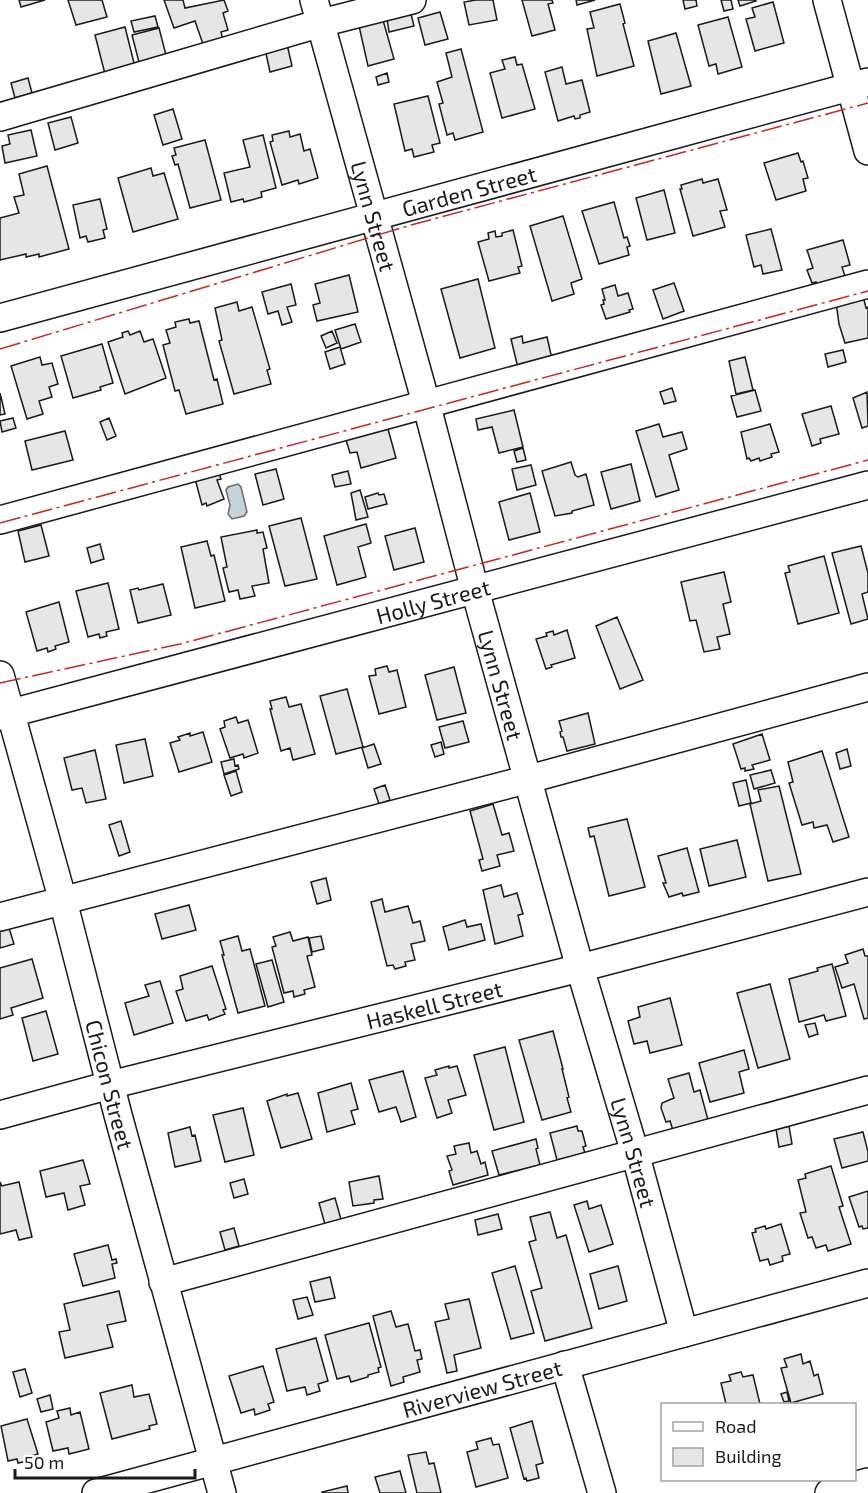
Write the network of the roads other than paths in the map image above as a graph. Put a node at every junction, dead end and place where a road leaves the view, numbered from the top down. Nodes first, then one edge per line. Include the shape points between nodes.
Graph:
1 (412, 0) edge
2 (827, 0) edge
3 (317, 12) edge
4 (859, 84) edge
5 (0, 117) edge
6 (868, 151) edge
7 (373, 217) junction
8 (868, 284) edge
9 (0, 318) edge
10 (426, 403) junction
11 (868, 485) edge
12 (0, 520) edge
13 (475, 590) junction
14 (0, 675) edge
15 (868, 687) edge
16 (5, 715) edge
17 (529, 779) junction
18 (868, 892) edge
19 (63, 901) junction
20 (0, 917) edge
21 (580, 968) junction
22 (110, 1085) junction
23 (868, 1090) edge
24 (0, 1115) edge
25 (636, 1153) junction
26 (163, 1282) junction
27 (868, 1283) edge
28 (684, 1333) junction
29 (565, 1365) junction
30 (213, 1462) junction
31 (868, 1482) edge
32 (96, 1493) edge
33 (222, 1493) edge
34 (603, 1493) edge
35 (829, 1493) edge

1 - 3 street
2 - 4 street
3 - 5 street
3 - 7 street, Lynn Street
4 - 6 street
4 - 7 street, Garden Street
7 - 9 street, Garden Street
7 - 10 street, Lynn Street
8 - 10 street
10 - 12 street
10 - 13 street, Lynn Street
11 - 13 street, Holly Street
13 - 16 street, Holly Street
13 - 17 street, Lynn Street
14 - 16 street, Chicon Street
15 - 17 street
16 - 19 street, Chicon Street
17 - 19 street
17 - 21 street, Lynn Street
18 - 21 street, Haskell Street
19 - 20 street
19 - 22 street, Chicon Street
21 - 22 street, Haskell Street
21 - 25 street, Lynn Street
22 - 24 street, Haskell Street
22 - 26 street, Chicon Street
23 - 25 street
25 - 26 street
25 - 28 street, Lynn Street
26 - 30 street, Chicon Street
27 - 28 street, Riverview Street
28 - 29 street, Riverview Street
29 - 30 street, Riverview Street
29 - 34 street
30 - 32 street, Riverview Street
30 - 33 street, Chicon Street
31 - 35 street

